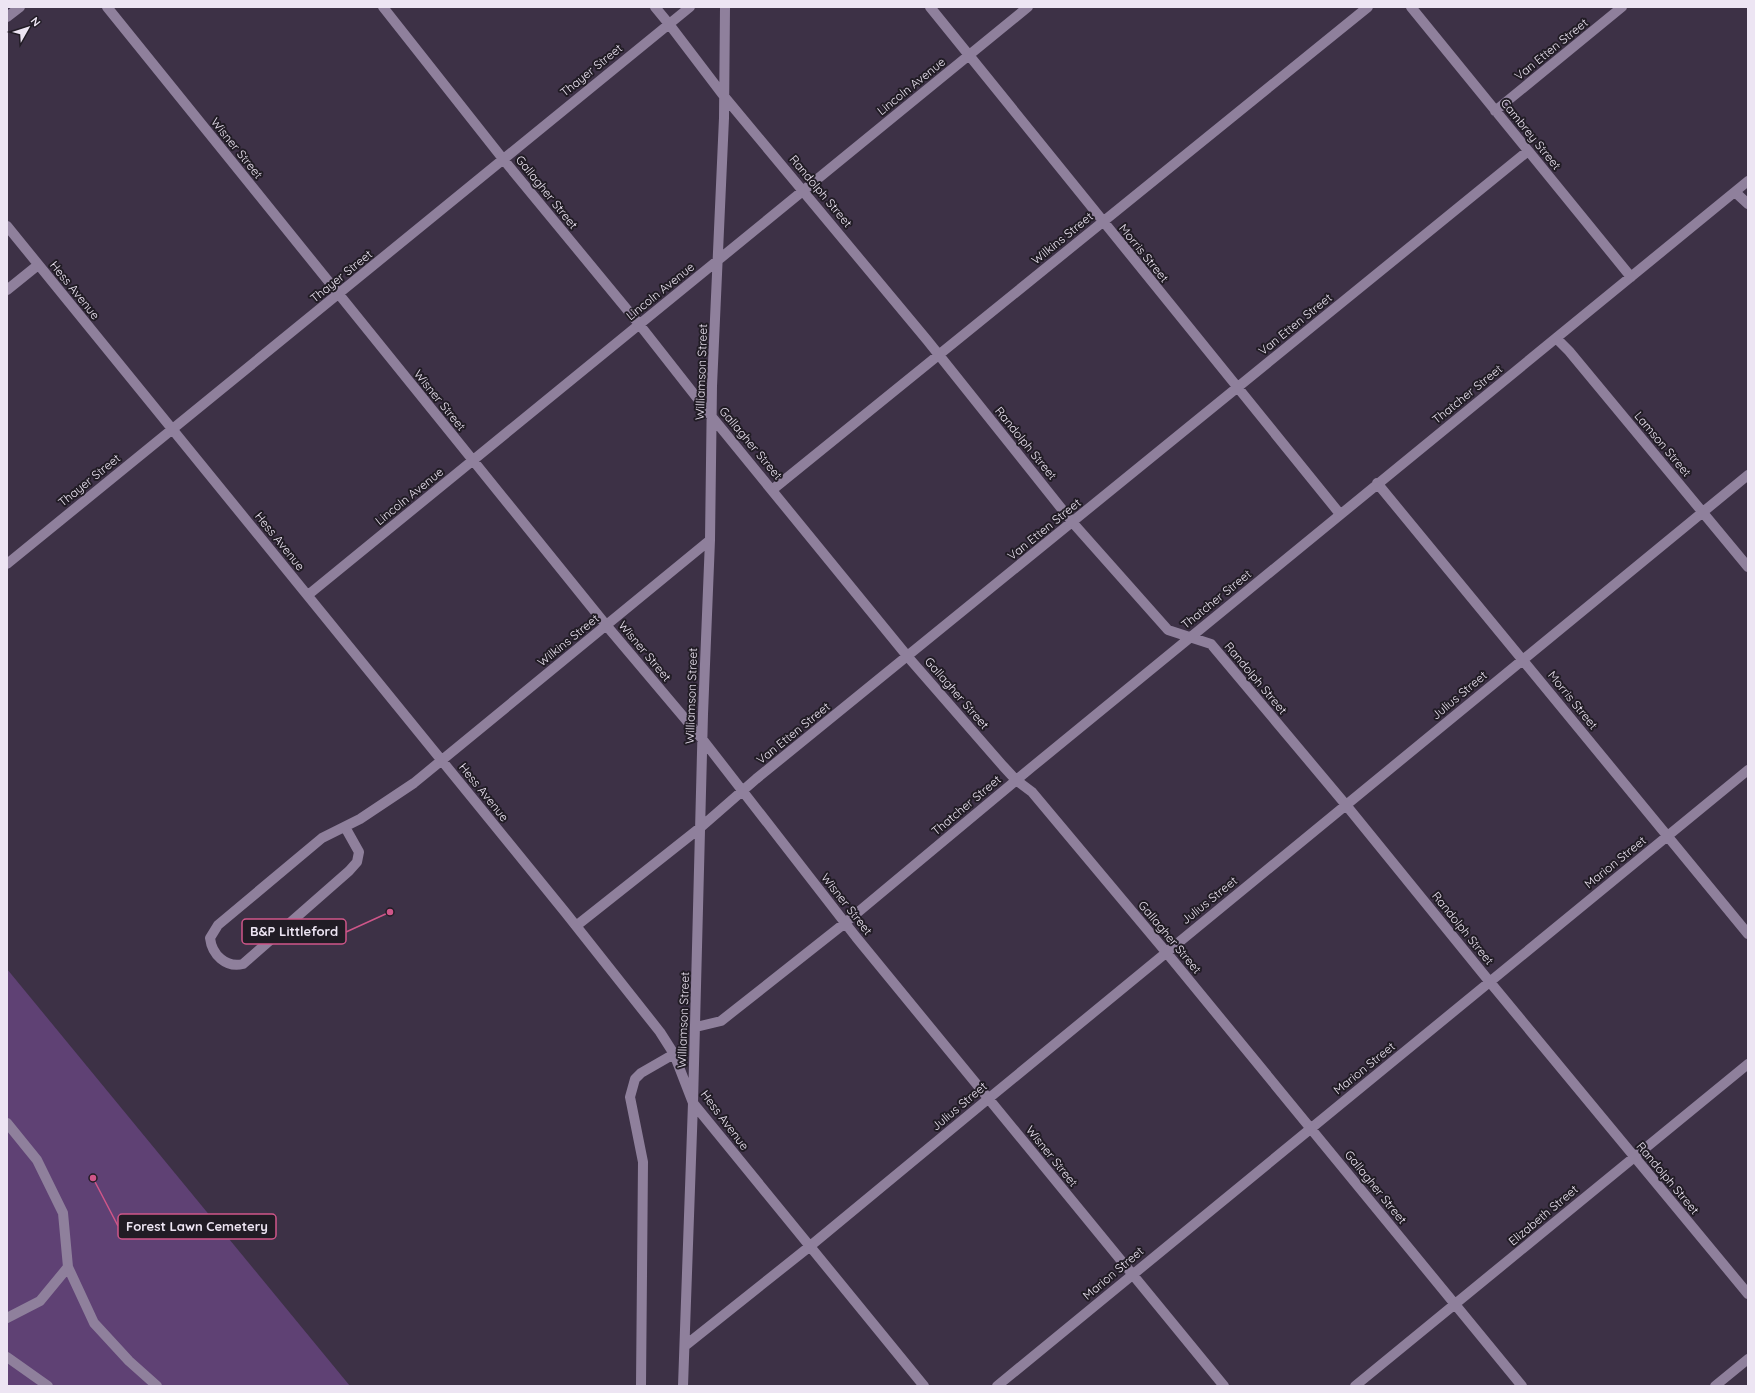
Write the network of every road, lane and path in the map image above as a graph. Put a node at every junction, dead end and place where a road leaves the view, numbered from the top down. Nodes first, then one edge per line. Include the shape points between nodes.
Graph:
1 (20, 7) edge
2 (107, 7) edge
3 (383, 7) edge
4 (655, 7) edge
5 (690, 7) edge
6 (725, 7) edge
7 (930, 7) edge
8 (1028, 7) edge
9 (1368, 7) edge
10 (1411, 7) edge
11 (1622, 7) edge
12 (7, 17) edge
13 (670, 24) junction
14 (970, 55) junction
15 (723, 95) junction
16 (1495, 111) junction
17 (1528, 151) junction
18 (503, 159) junction
19 (1748, 181) edge
20 (803, 189) junction
21 (1735, 192) junction
22 (1748, 204) edge
23 (1103, 222) junction
24 (7, 226) edge
25 (718, 261) junction
26 (38, 266) junction
27 (1631, 277) junction
28 (7, 290) edge
29 (338, 295) junction
30 (639, 324) junction
31 (1556, 338) junction
32 (939, 355) junction
33 (1238, 388) junction
34 (712, 417) junction
35 (172, 429) junction
36 (472, 461) junction
37 (1748, 475) edge
38 (1378, 483) junction
39 (772, 490) junction
40 (1703, 512) junction
41 (1340, 514) junction
42 (1073, 523) junction
43 (710, 540) junction
44 (7, 564) edge
45 (1748, 568) edge
46 (308, 595) junction
47 (606, 625) junction
48 (1189, 638) junction
49 (908, 657) junction
50 (1523, 659) junction
51 (703, 740) junction
52 (441, 760) junction
53 (1748, 770) edge
54 (1016, 780) junction
55 (743, 791) junction
56 (1346, 805) junction
57 (345, 827) junction
58 (701, 827) junction
59 (1668, 836) junction
60 (845, 922) junction
61 (576, 926) junction
62 (1748, 934) edge
63 (1166, 952) junction
64 (1489, 981) junction
65 (696, 1027) junction
66 (674, 1054) junction
67 (1748, 1064) edge
68 (988, 1099) junction
69 (693, 1103) junction
70 (7, 1123) edge
71 (1311, 1128) junction
72 (1634, 1157) junction
73 (810, 1247) junction
74 (68, 1267) junction
75 (1132, 1274) junction
76 (1748, 1294) edge
77 (1455, 1305) junction
78 (7, 1318) edge
79 (686, 1345) junction
80 (7, 1357) edge
81 (1748, 1359) edge
82 (48, 1386) edge
83 (157, 1386) edge
84 (642, 1386) edge
85 (683, 1386) edge
86 (924, 1386) edge
87 (997, 1386) edge
88 (1224, 1386) edge
89 (1355, 1386) edge
90 (1522, 1386) edge
91 (1715, 1386) edge

1 - 12 street
2 - 29 street, Wisner Street
3 - 18 street, Gallagher Street
4 - 13 street, Randolph Street
5 - 13 street, Thayer Street
6 - 15 street, Williamson Street
7 - 14 street, Morris Street
8 - 14 street, Lincoln Avenue
9 - 23 street, Wilkins Street
10 - 16 street, Cambrey Street
11 - 16 street, Van Etten Street
13 - 15 street, Randolph Street
13 - 18 street, Thayer Street
14 - 20 street, Lincoln Avenue
14 - 23 street, Morris Street
15 - 20 street, Randolph Street
15 - 25 street, Williamson Street
16 - 17 street, Cambrey Street
17 - 27 street, Cambrey Street
17 - 33 street, Van Etten Street
18 - 29 street, Thayer Street
18 - 30 street, Gallagher Street
19 - 21 street, Thatcher Street
20 - 25 street, Lincoln Avenue
20 - 32 street, Randolph Street
21 - 22 street
21 - 27 street, Thatcher Street
23 - 32 street, Wilkins Street
23 - 33 street, Morris Street
24 - 26 street, Hess Avenue
25 - 30 street, Lincoln Avenue
25 - 34 street, Williamson Street
26 - 28 street
26 - 35 street, Hess Avenue
27 - 31 street, Thatcher Street
29 - 35 street, Thayer Street
29 - 36 street, Wisner Street
30 - 34 street, Gallagher Street
30 - 36 street, Lincoln Avenue
31 - 38 street, Thatcher Street
31 - 40 street, Lamson Street
32 - 39 street, Wilkins Street
32 - 42 street, Randolph Street
33 - 41 street, Morris Street
33 - 42 street, Van Etten Street
34 - 39 street, Gallagher Street
34 - 43 street, Williamson Street
35 - 44 street, Thayer Street
35 - 46 street, Hess Avenue
36 - 46 street, Lincoln Avenue
36 - 47 street, Wisner Street
37 - 40 street, Julius Street
38 - 41 street, Thatcher Street
38 - 50 street, Morris Street
39 - 49 street, Gallagher Street
40 - 45 street, Lamson Street
40 - 50 street, Julius Street
41 - 48 street, Thatcher Street
42 - 48 street, Randolph Street via 1168,630
42 - 49 street, Van Etten Street
43 - 47 street, Wilkins Street
43 - 51 street, Williamson Street
46 - 52 street, Hess Avenue
47 - 51 street, Wisner Street
47 - 52 street, Wilkins Street
48 - 54 street, Thatcher Street
48 - 56 street, Randolph Street via 1211,644
49 - 54 street, Gallagher Street
49 - 55 street, Van Etten Street
50 - 56 street, Julius Street
50 - 59 street, Morris Street
51 - 55 street, Wisner Street
51 - 58 street, Williamson Street
52 - 57 street, Wilkins Street via 414,783 360,820
52 - 61 street, Hess Avenue
53 - 59 street, Marion Street
54 - 60 street, Thatcher Street
54 - 63 street, Gallagher Street via 1032,792
55 - 58 street, Van Etten Street
55 - 60 street, Wisner Street
56 - 63 street, Julius Street
56 - 64 street, Randolph Street
57 - 57 street, Wilkins Street via 322,838 218,925 210,938 210,946 217,955 228,964 243,964 349,871 357,862 360,852
58 - 61 street, Van Etten Street
58 - 65 street, Williamson Street
59 - 62 street, Morris Street
59 - 64 street, Marion Street
60 - 65 street, Thatcher Street via 721,1021
60 - 68 street, Wisner Street
61 - 66 street, Hess Avenue via 660,1032
63 - 68 street, Julius Street
63 - 71 street, Gallagher Street
64 - 71 street, Marion Street
64 - 72 street, Randolph Street
65 - 69 street, Williamson Street
66 - 69 street, Hess Avenue
66 - 84 street via 641,1072 635,1079 630,1097 643,1162
67 - 72 street, Elizabeth Street
68 - 73 street, Julius Street
68 - 75 street, Wisner Street
69 - 73 street, Hess Avenue
69 - 79 street, Williamson Street
70 - 74 street via 37,1160 63,1213
71 - 75 street, Marion Street
71 - 77 street, Gallagher Street
72 - 76 street, Randolph Street
72 - 77 street, Elizabeth Street
73 - 79 street, Julius Street
73 - 86 street, Hess Avenue
74 - 78 street via 40,1301
74 - 83 street via 94,1323 129,1362
75 - 87 street, Marion Street
75 - 88 street, Wisner Street
77 - 89 street, Elizabeth Street
77 - 90 street, Gallagher Street
79 - 85 street, Williamson Street
80 - 82 street
81 - 91 street

